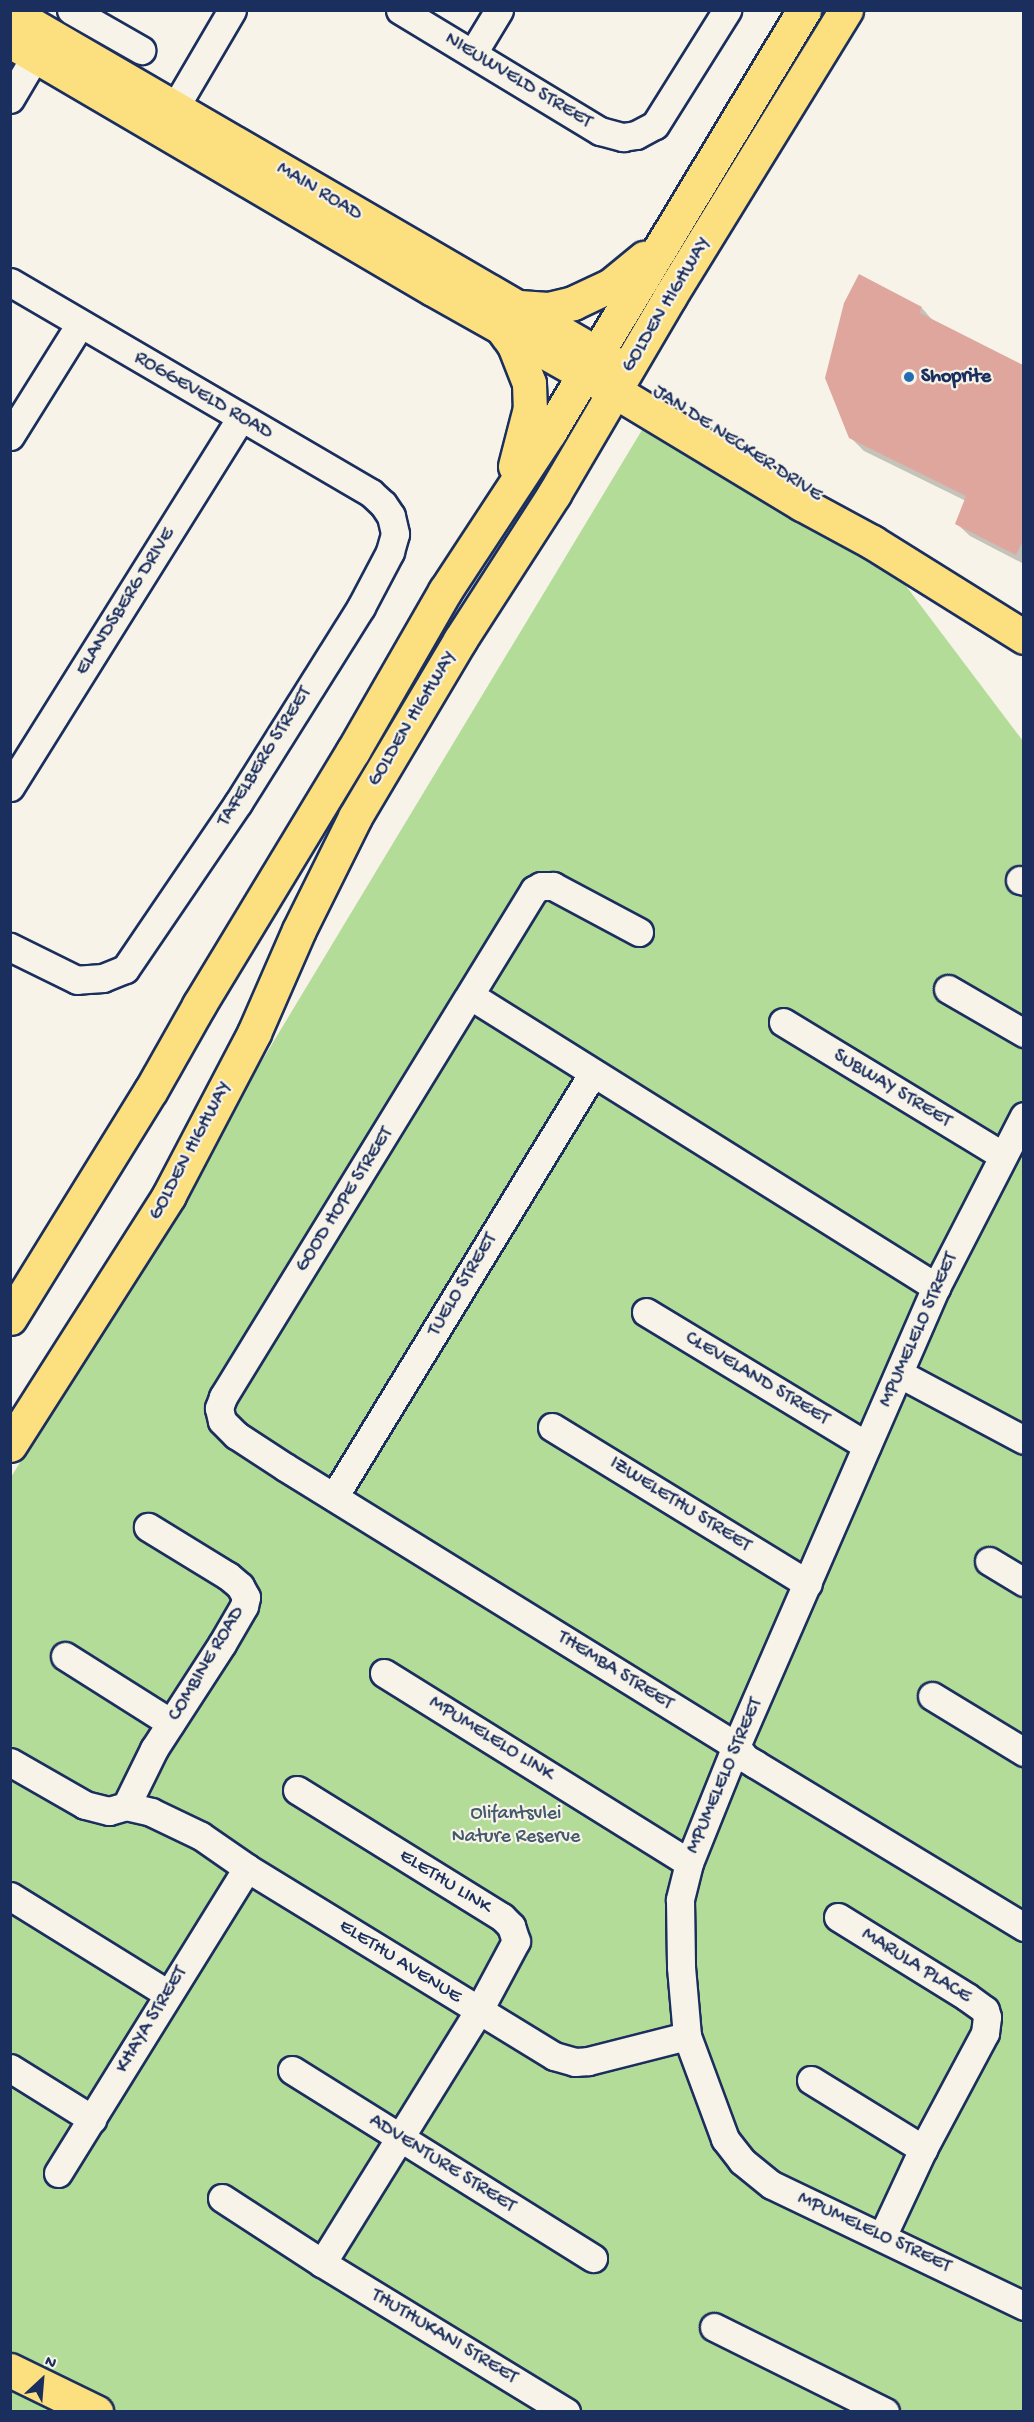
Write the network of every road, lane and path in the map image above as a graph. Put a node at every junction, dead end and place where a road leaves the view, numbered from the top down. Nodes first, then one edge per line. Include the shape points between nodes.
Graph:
1 (71, 10) edge
2 (232, 10) edge
3 (400, 10) edge
4 (499, 10) edge
5 (727, 10) edge
6 (804, 10) edge
7 (846, 10) edge
8 (10, 12) edge
9 (141, 50) dead end
10 (473, 53) junction
11 (23, 63) edge
12 (169, 117) junction
13 (662, 242) junction
14 (10, 282) edge
15 (507, 317) junction
16 (80, 324) junction
17 (591, 364) junction
18 (622, 382) junction
19 (241, 418) junction
20 (10, 436) edge
21 (509, 491) junction
22 (391, 516) joint
23 (1023, 637) edge
24 (10, 787) edge
25 (639, 932) dead end
26 (10, 947) edge
27 (948, 989) dead end
28 (471, 996) junction
29 (783, 1022) dead end
30 (1023, 1033) edge
31 (593, 1073) junction
32 (1023, 1116) edge
33 (1002, 1155) junction
34 (936, 1287) junction
35 (646, 1312) dead end
36 (10, 1318) edge
37 (900, 1374) junction
38 (220, 1405) joint
39 (552, 1427) dead end
40 (1023, 1440) edge
41 (10, 1445) edge
42 (867, 1446) junction
43 (334, 1497) junction
44 (148, 1527) dead end
45 (989, 1561) dead end
46 (1023, 1582) edge
47 (808, 1584) junction
48 (65, 1656) dead end
49 (384, 1673) dead end
50 (932, 1696) dead end
51 (171, 1724) junction
52 (736, 1746) junction
53 (1023, 1752) edge
54 (10, 1762) edge
55 (297, 1790) dead end
56 (126, 1806) junction
57 (689, 1863) junction
58 (247, 1868) junction
59 (10, 1896) edge
60 (838, 1917) dead end
61 (1023, 1927) edge
62 (168, 1994) junction
63 (479, 2010) junction
64 (687, 2036) junction
65 (10, 2068) edge
66 (292, 2070) dead end
67 (811, 2080) dead end
68 (92, 2119) junction
69 (399, 2137) junction
70 (923, 2149) junction
71 (58, 2173) dead end
72 (222, 2198) dead end
73 (882, 2237) junction
74 (592, 2258) dead end
75 (322, 2263) junction
76 (1023, 2306) edge
77 (714, 2327) dead end
78 (14, 2372) edge
79 (96, 2412) edge
80 (566, 2412) edge
81 (885, 2412) edge

1 - 9 street
2 - 12 street
3 - 10 street, NIEUWVELD STREET
4 - 10 street
5 - 10 street, NIEUWVELD STREET via 655,125 623,137 605,133
6 - 13 main road, GOLDEN HIGHWAY
7 - 18 main road, GOLDEN HIGHWAY
8 - 11 main road, MAIN ROAD
11 - 12 main road, MAIN ROAD
12 - 15 main road, MAIN ROAD via 433,289
13 - 15 main road via 630,271 594,295 558,308
13 - 17 main road, GOLDEN HIGHWAY
14 - 16 street, ROGGEVELD ROAD
15 - 17 main road, MAIN ROAD
15 - 21 main road via 529,383 530,408
16 - 19 street, ROGGEVELD ROAD
16 - 20 street
17 - 18 main road, MAIN ROAD
17 - 21 main road, GOLDEN HIGHWAY
18 - 23 main road, JAN DE NECKER DRIVE via 802,483 872,542
18 - 41 main road, GOLDEN HIGHWAY via 460,640 355,818 299,930 254,1033 169,1194
19 - 22 street, ROGGEVELD ROAD via 370,493
19 - 24 street, ELANDSBERG DRIVE
21 - 36 main road, GOLDEN HIGHWAY via 445,591 354,751
22 - 26 street, TAFELBERG STREET via 394,542 360,607 238,803 130,965 103,978 69,978
25 - 28 street, GOOD HOPE STREET via 553,886 541,886
27 - 30 street
28 - 31 street
28 - 38 street, GOOD HOPE STREET
29 - 33 street, SUBWAY STREET
31 - 34 street
31 - 43 street, TUELO STREET
32 - 33 street, MPUMELELO STREET
33 - 34 street, MPUMELELO STREET
34 - 37 street, MPUMELELO STREET
35 - 42 street, CLEVELAND STREET
37 - 40 street
37 - 42 street, MPUMELELO STREET
38 - 43 street, THEMBA STREET via 222,1421 230,1431
39 - 47 street, IZWELETHU STREET
42 - 47 street, MPUMELELO STREET
43 - 52 street, THEMBA STREET
44 - 51 street, COMBINE ROAD via 236,1581 246,1597 239,1615
45 - 46 street
47 - 52 street, MPUMELELO STREET
48 - 51 street
49 - 57 street, MPUMELELO LINK
50 - 53 street
51 - 56 street, COMBINE ROAD
52 - 57 street, MPUMELELO STREET
52 - 61 street, THEMBA STREET via 750,1761
54 - 56 street, ELETHU AVENUE via 85,1805 109,1811
55 - 63 street, ELETHU LINK via 507,1922 515,1935 515,1944
56 - 58 street, ELETHU AVENUE via 152,1812 182,1826
57 - 64 street, MPUMELELO STREET via 680,1900
58 - 62 street, KHAYA STREET
58 - 63 street, ELETHU AVENUE
59 - 62 street
60 - 70 street, MARULA PLACE via 968,1997 986,2013 985,2032
62 - 68 street, KHAYA STREET
63 - 64 street, ELETHU AVENUE via 540,2049 575,2062
63 - 69 street
64 - 73 street, MPUMELELO STREET via 725,2139 742,2161 772,2185
65 - 68 street
66 - 69 street, ADVENTURE STREET
67 - 70 street
68 - 71 street, KHAYA STREET
69 - 74 street, ADVENTURE STREET
69 - 75 street
70 - 73 street, MARULA PLACE
72 - 75 street, THUTHUKANI STREET
73 - 76 street, MPUMELELO STREET
75 - 80 street, THUTHUKANI STREET
77 - 81 street
78 - 79 main road

